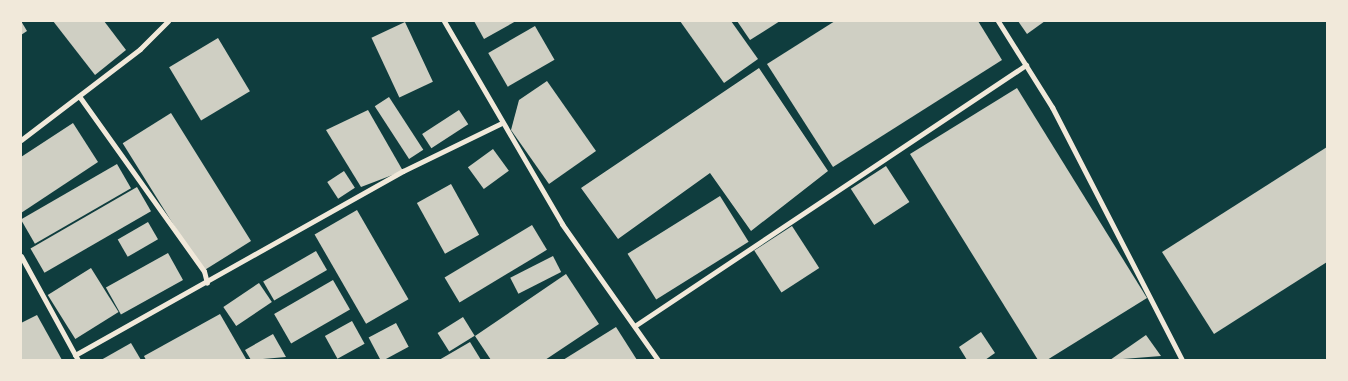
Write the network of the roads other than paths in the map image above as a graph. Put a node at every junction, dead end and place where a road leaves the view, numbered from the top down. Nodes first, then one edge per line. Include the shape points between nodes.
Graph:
1 (168, 21) edge
2 (444, 21) edge
3 (998, 21) edge
4 (1026, 65) junction
5 (79, 96) junction
6 (500, 124) junction
7 (21, 140) edge
8 (21, 256) edge
9 (207, 283) junction
10 (636, 325) junction
11 (76, 357) edge
12 (658, 360) edge
13 (1182, 360) edge

1 - 5 street
2 - 6 street
3 - 4 street
4 - 10 street
4 - 13 street via 1052,106
5 - 7 street
5 - 9 street via 134,169
6 - 9 street via 403,171
6 - 10 street via 562,224
8 - 11 street
9 - 11 street
10 - 12 street

